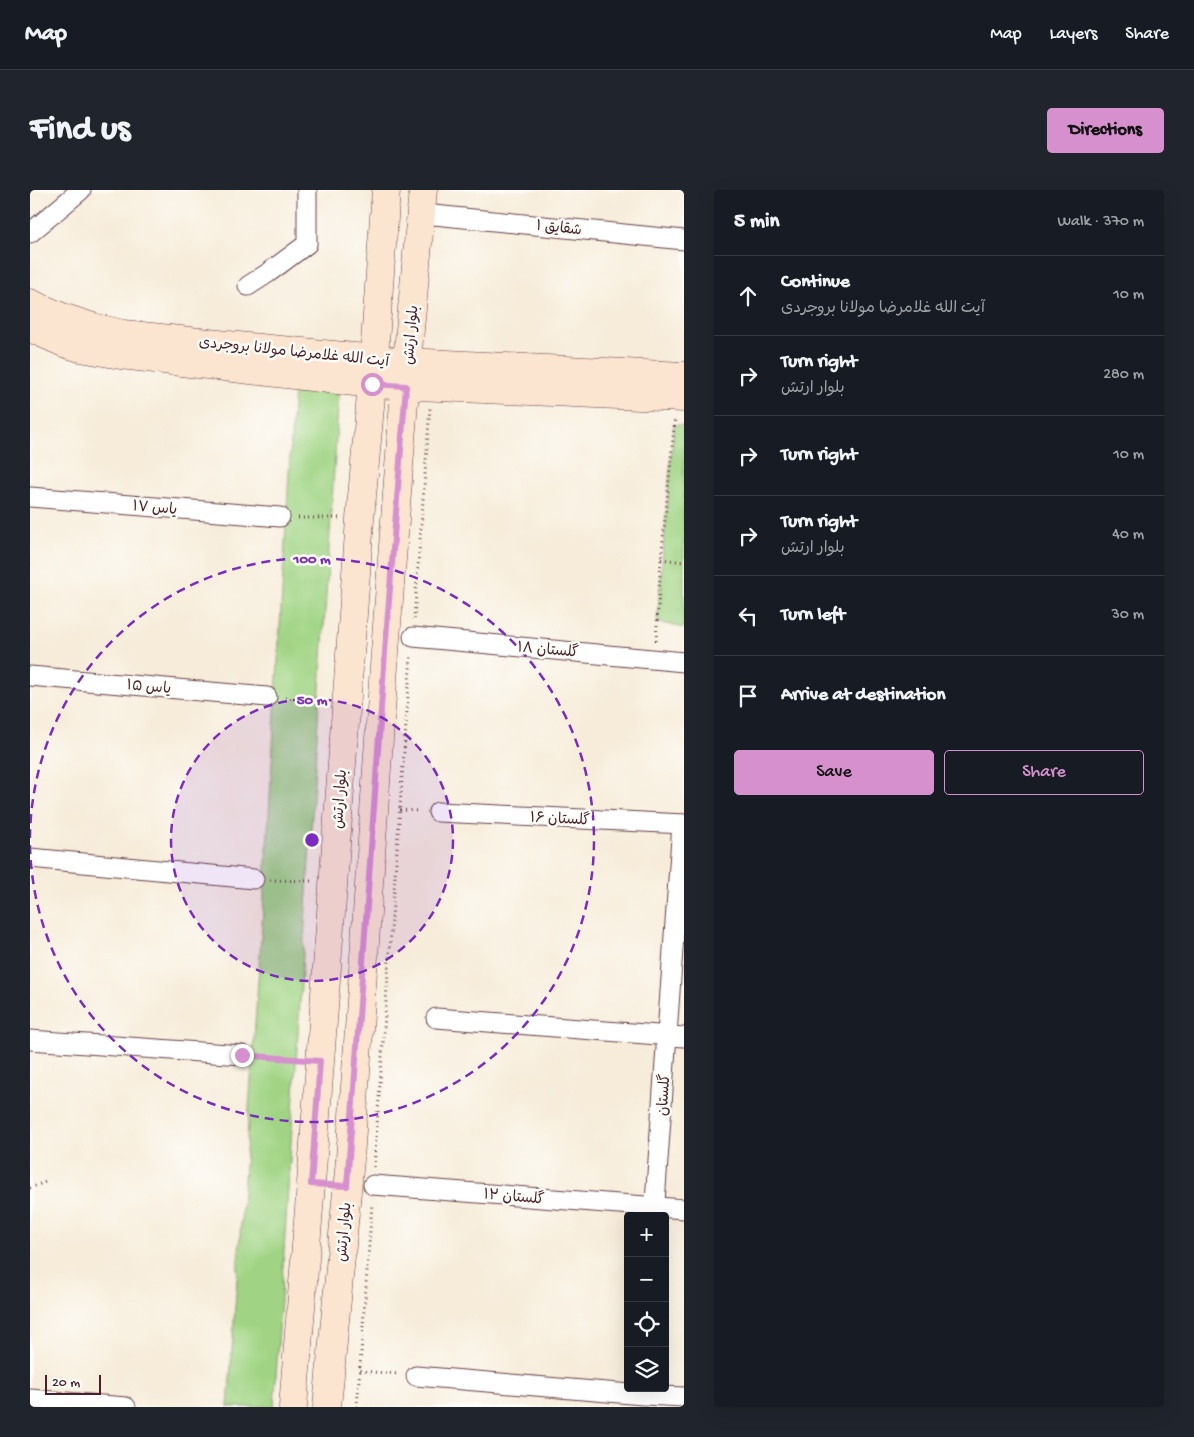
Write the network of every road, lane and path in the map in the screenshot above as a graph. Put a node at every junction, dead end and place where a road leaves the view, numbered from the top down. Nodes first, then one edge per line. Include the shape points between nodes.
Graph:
1 (81, 190) edge
2 (307, 190) edge
3 (386, 190) edge
4 (423, 190) edge
5 (434, 215) dead end
6 (30, 233) edge
7 (684, 240) edge
8 (248, 286) dead end
9 (30, 303) edge
10 (30, 328) edge
11 (373, 372) junction
12 (407, 374) junction
13 (682, 390) edge
14 (30, 497) edge
15 (280, 517) joint
16 (360, 519) junction
17 (661, 559) junction
18 (684, 562) edge
19 (413, 637) junction
20 (654, 659) junction
21 (684, 662) edge
22 (30, 676) edge
23 (267, 697) joint
24 (346, 702) junction
25 (438, 812) dead end
26 (683, 824) edge
27 (30, 858) edge
28 (254, 879) joint
29 (333, 882) junction
30 (436, 1018) dead end
31 (675, 1037) edge
32 (30, 1040) edge
33 (242, 1055) joint
34 (320, 1061) junction
35 (48, 1181) dead end
36 (311, 1184) junction
37 (360, 1186) junction
38 (30, 1188) edge
39 (684, 1209) edge
40 (655, 1212) edge
41 (360, 1371) junction
42 (416, 1376) joint
43 (684, 1396) edge
44 (642, 1397) edge
45 (30, 1400) edge
46 (126, 1407) edge
47 (293, 1407) edge
48 (327, 1407) edge
49 (357, 1407) edge

1 - 6 street
2 - 8 street via 307,244
3 - 11 main road, بلوار ارتش
4 - 12 main road, بلوار ارتش
5 - 7 street, شقایق ۱
9 - 11 main road, آیت الله غلامرضا مولانا بروجردی via 62,317 123,334
10 - 11 main road, آیت الله غلامرضا مولانا بروجردی via 64,343 121,355
11 - 12 main road, آیت الله غلامرضا مولانا بروجردی
11 - 16 main road, بلوار ارتش
12 - 13 main road, آیت الله غلامرضا مولانا بروجردی
12 - 19 path via 430,407
12 - 37 main road, بلوار ارتش via 386,638
13 - 17 path via 673,435
14 - 15 street, یاس ۱۷
15 - 16 path
16 - 24 main road, بلوار ارتش
17 - 18 path
17 - 20 path
19 - 20 street, گلستان ۱۸
19 - 37 path
20 - 21 street, گلستان ۱۸
22 - 23 street, یاس ۱۵
23 - 24 path
24 - 29 main road, بلوار ارتش
25 - 26 street, گلستان ۱۶
26 - 31 street, گلستان
27 - 28 street
28 - 29 path
29 - 34 main road, بلوار ارتش
30 - 31 street
31 - 40 street, گلستان
32 - 33 street
33 - 34 path
34 - 36 main road, بلوار ارتش
35 - 38 path
36 - 37 main road
36 - 47 main road, بلوار ارتش
37 - 40 street, گلستان ۱۲
37 - 41 path
37 - 48 main road, بلوار ارتش
39 - 40 street, گلستان ۱۲
41 - 42 path
41 - 49 path
42 - 44 street
43 - 44 street
45 - 46 street

